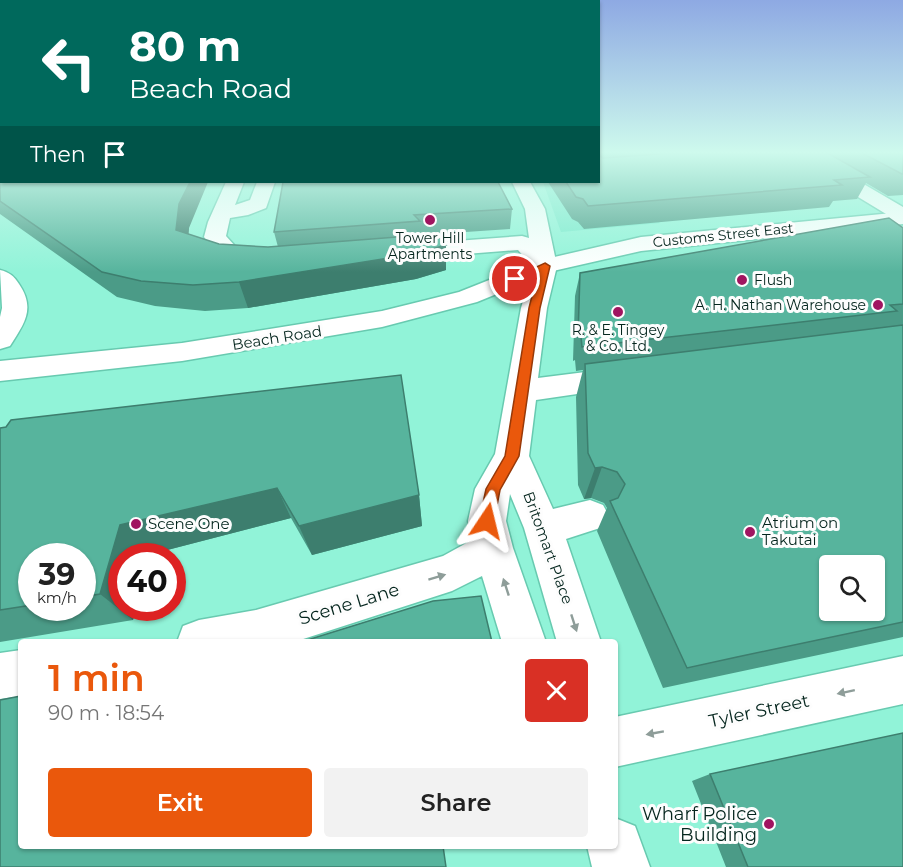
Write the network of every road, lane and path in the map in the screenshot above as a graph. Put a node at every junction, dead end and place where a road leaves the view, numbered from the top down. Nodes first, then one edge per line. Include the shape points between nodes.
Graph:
1 (231, 191) edge
2 (263, 191) edge
3 (526, 191) edge
4 (861, 191) edge
5 (223, 212) junction
6 (903, 217) edge
7 (375, 254) edge
8 (283, 261) edge
9 (545, 266) junction
10 (0, 277) edge
11 (0, 340) edge
12 (0, 371) edge
13 (650, 374) edge
14 (522, 391) junction
15 (512, 456) junction
16 (590, 516) dead end
17 (543, 528) junction
18 (493, 548) junction
19 (216, 639) edge
20 (523, 639) edge
21 (578, 639) edge
22 (18, 673) edge
23 (0, 676) edge
24 (903, 680) edge
25 (618, 741) edge
26 (616, 849) edge
27 (621, 867) edge

1 - 5 street
2 - 5 street via 259,204 248,210
3 - 9 street via 535,209
4 - 6 street
5 - 8 street via 215,237 227,251 255,261
6 - 9 street, Customs Street East via 666,240
7 - 9 street via 522,243
9 - 12 street, Beach Road via 468,297 382,319 182,352
9 - 14 street via 534,308
10 - 11 street via 16,303 14,320
13 - 14 street
14 - 15 street
15 - 17 street, Britomart Place
15 - 18 street via 497,480 489,504 487,521
16 - 17 street
17 -> 21 street, Britomart Place
19 -> 18 street, Scene Lane via 255,632 452,572
20 -> 18 street
22 - 23 street
24 -> 25 street, Tyler Street
26 - 27 street

